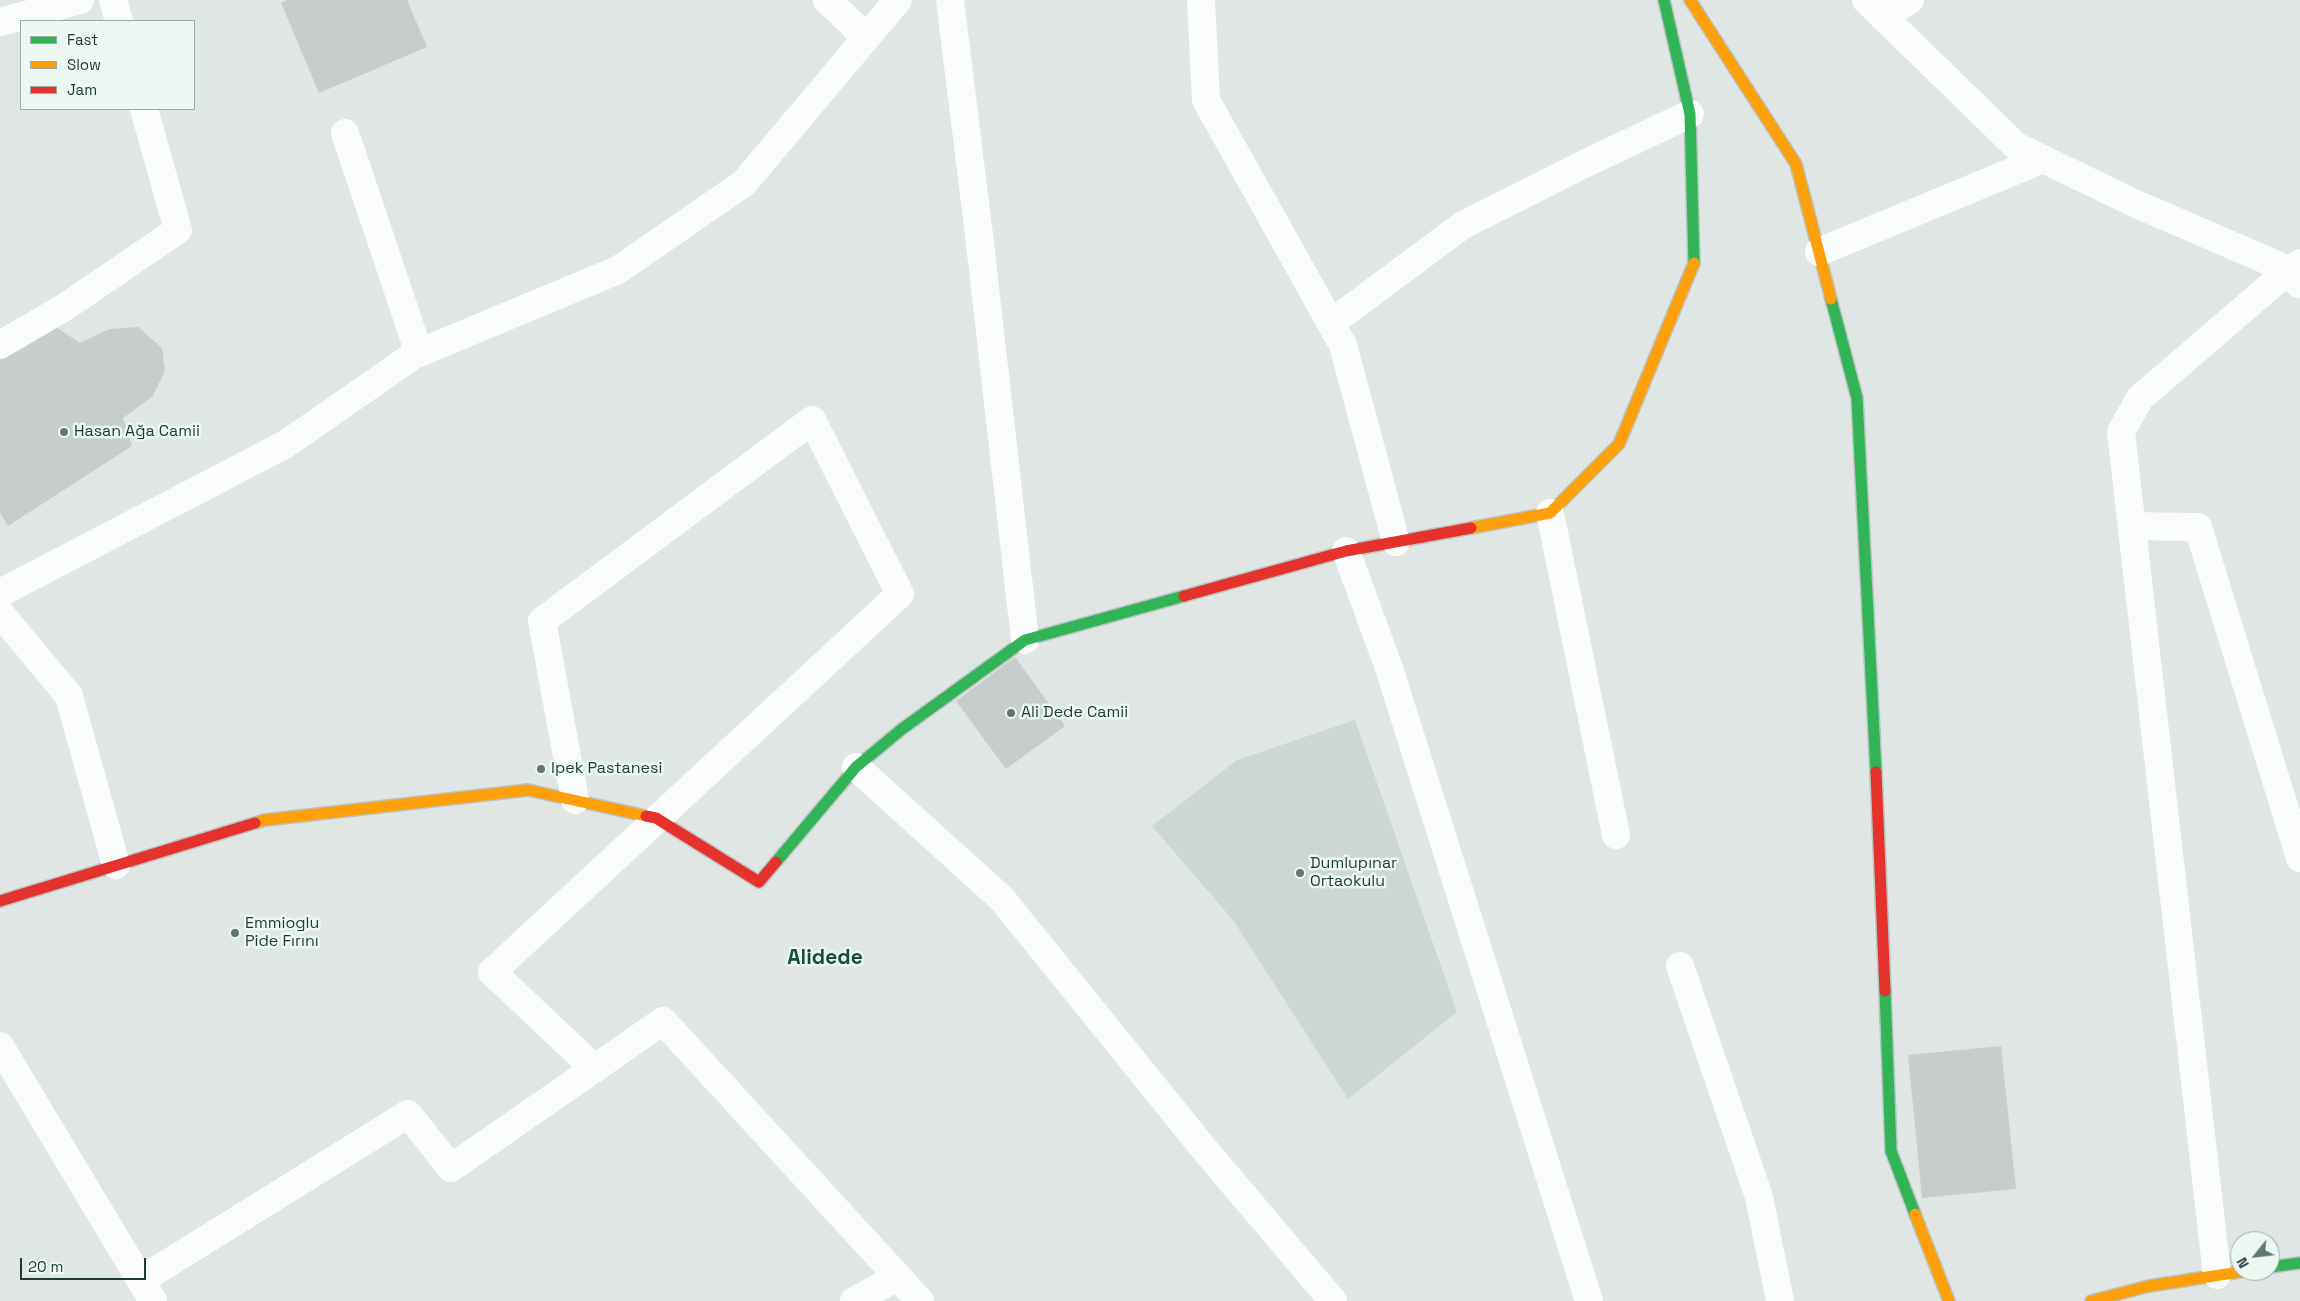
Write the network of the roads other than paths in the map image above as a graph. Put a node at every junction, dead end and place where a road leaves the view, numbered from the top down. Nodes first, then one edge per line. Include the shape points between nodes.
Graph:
1 (80, 0) edge
2 (113, 0) edge
3 (827, 0) edge
4 (898, 0) edge
5 (950, 0) edge
6 (1201, 0) edge
7 (1664, 0) edge
8 (1690, 0) edge
9 (1910, 0) edge
10 (1875, 8) edge
11 (119, 20) edge
12 (0, 22) edge
13 (866, 37) junction
14 (144, 110) edge
15 (1690, 114) junction
16 (345, 133) dead end
17 (2043, 159) junction
18 (1818, 252) junction
19 (2296, 273) edge
20 (1330, 324) junction
21 (0, 345) edge
22 (419, 354) junction
23 (1550, 513) junction
24 (2132, 526) junction
25 (1396, 542) junction
26 (1346, 551) junction
27 (0, 592) edge
28 (0, 613) edge
29 (1025, 640) junction
30 (856, 767) junction
31 (575, 800) junction
32 (656, 818) junction
33 (1616, 835) dead end
34 (2300, 858) edge
35 (116, 864) junction
36 (0, 901) edge
37 (1680, 966) dead end
38 (0, 1046) edge
39 (595, 1069) junction
40 (2300, 1263) edge
41 (2280, 1266) edge
42 (2230, 1273) edge
43 (2217, 1275) junction
44 (898, 1277) junction
45 (147, 1290) edge
46 (854, 1301) edge
47 (920, 1301) edge
48 (1333, 1301) edge
49 (1589, 1301) edge
50 (1780, 1301) edge
51 (1949, 1301) edge
52 (2091, 1301) edge

1 - 12 street
2 - 11 street
3 - 13 street
4 - 13 street
5 - 29 street
6 - 20 street via 1206,100
7 - 15 street
8 - 18 street via 1796,164
9 - 10 street
10 - 17 street via 2016,146
13 - 22 street via 744,183 618,270
14 - 21 street via 178,230 65,306
15 - 20 street via 1463,225
15 - 23 street via 1694,266 1619,444
16 - 22 street
17 - 18 street
17 - 19 street via 2134,203
18 - 51 street via 1857,398 1872,659 1891,1151
19 - 24 street via 2140,398 2121,432
20 - 25 street via 1343,345
22 - 27 street via 286,444
23 - 25 street
23 - 33 street
24 - 34 street via 2198,528
24 - 43 street
25 - 26 street
26 - 29 street
26 - 49 street via 1388,664
28 - 35 street via 69,696
29 - 30 street via 902,729
30 - 32 street via 759,882
30 - 48 street via 1002,899 1205,1150
31 - 32 street
31 - 32 street via 542,621 812,420 900,594
31 - 35 street via 528,790 265,820
32 - 39 street via 492,972
35 - 36 street
37 - 50 street via 1758,1197
38 - 45 street
39 - 44 street via 663,1021
39 - 45 street via 452,1168 408,1114
40 - 41 street
42 - 43 street
43 - 52 street via 2149,1286
44 - 46 street
44 - 47 street

